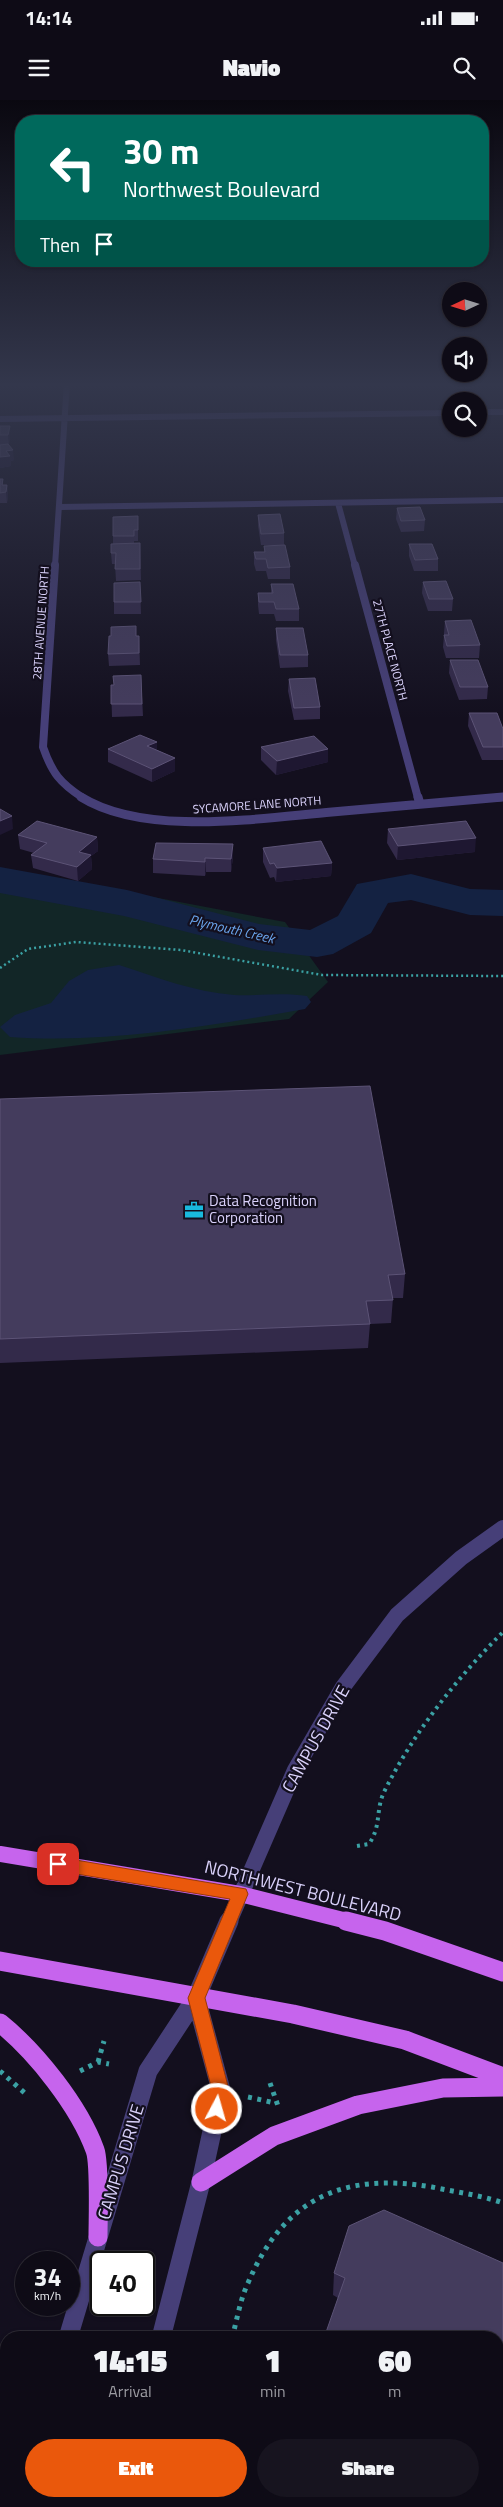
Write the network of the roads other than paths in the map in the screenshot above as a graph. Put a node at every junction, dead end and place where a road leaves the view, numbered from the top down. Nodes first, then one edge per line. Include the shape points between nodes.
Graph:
1 (60, 494) edge
2 (503, 500) edge
3 (338, 503) junction
4 (60, 508) junction
5 (43, 747) joint
6 (503, 797) edge
7 (420, 804) junction
8 (503, 1528) edge
9 (0, 1854) edge
10 (240, 1894) junction
11 (0, 1961) edge
12 (503, 1972) edge
13 (196, 1998) junction
14 (0, 2023) edge
15 (503, 2077) edge
16 (503, 2087) edge
17 (201, 2182) junction
18 (98, 2237) junction
19 (70, 2331) edge
20 (163, 2331) edge

1 - 4 street, 28TH AVENUE NORTH
2 - 3 street
3 - 4 street
3 - 7 street, 27TH PLACE NORTH
4 - 5 street, 28TH AVENUE NORTH
5 - 7 street, SYCAMORE LANE NORTH via 45,761 53,775 68,788 88,800 144,817 210,823
6 - 7 street, SYCAMORE LANE NORTH
8 - 10 street, CAMPUS DRIVE via 461,1558 397,1616 342,1687 295,1770
9 - 10 main road, NORTHWEST BOULEVARD
10 - 12 main road, NORTHWEST BOULEVARD via 385,1931
10 - 13 street, CAMPUS DRIVE
11 - 13 main road
13 - 15 main road via 293,2014 405,2040
13 - 17 street via 221,2090
13 - 18 street, CAMPUS DRIVE via 148,2070
14 - 18 main road via 21,2040 68,2099 96,2151
16 - 17 main road via 443,2088 358,2104 274,2136
17 - 20 street
18 - 19 street, CAMPUS DRIVE

